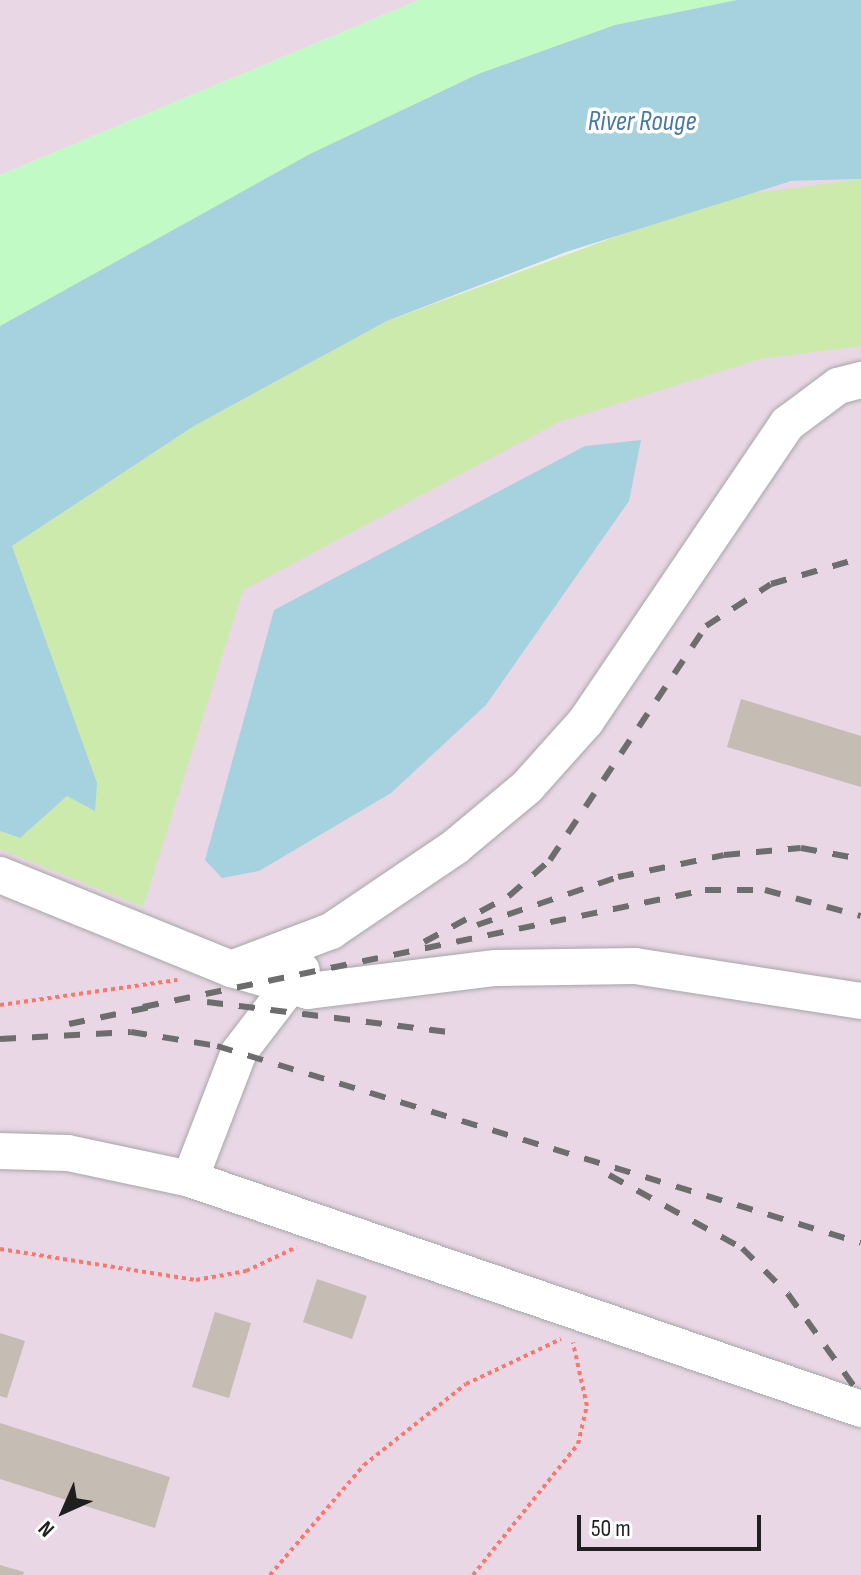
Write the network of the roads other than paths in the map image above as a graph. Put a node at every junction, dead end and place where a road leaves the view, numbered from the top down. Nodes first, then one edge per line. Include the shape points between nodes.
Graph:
1 (861, 380) edge
2 (0, 875) edge
3 (331, 931) junction
4 (231, 969) junction
5 (289, 988) junction
6 (861, 1001) edge
7 (0, 1151) edge
8 (190, 1179) junction
9 (861, 1409) edge

1 - 3 lane via 838,386 787,424 586,721 527,787 443,856
2 - 4 lane
3 - 4 lane
3 - 5 lane
4 - 5 lane
5 - 6 lane via 357,989 496,968 635,966
5 - 8 lane via 239,1052
7 - 8 lane via 68,1153
8 - 9 lane

